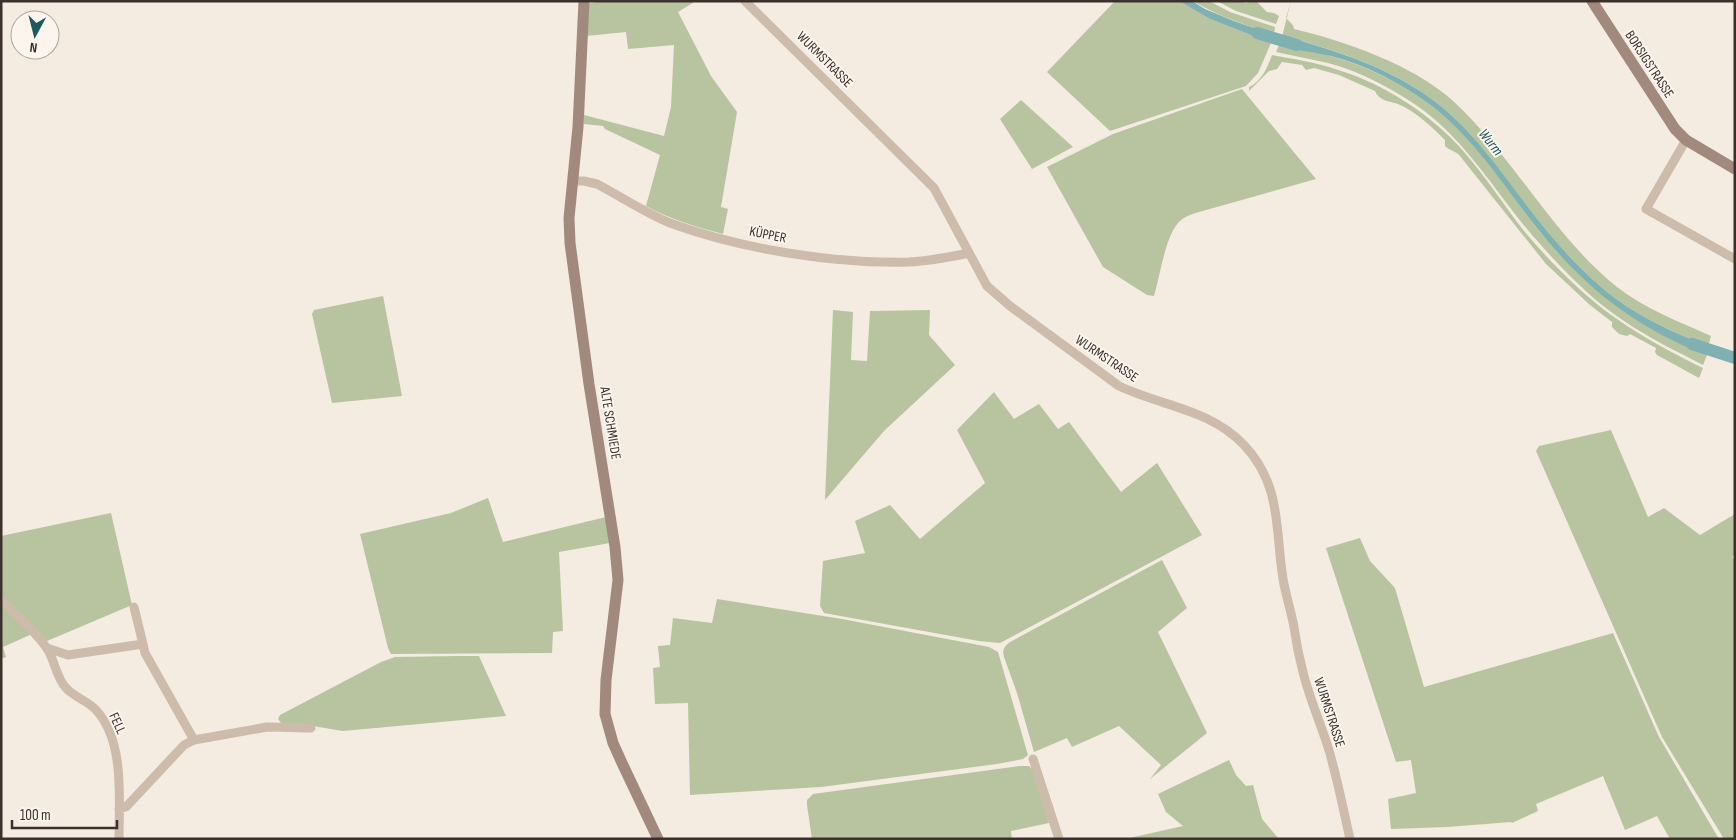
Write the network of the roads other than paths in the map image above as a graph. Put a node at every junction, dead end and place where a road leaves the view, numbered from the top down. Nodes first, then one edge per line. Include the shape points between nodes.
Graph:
1 (584, 1) edge
2 (746, 1) edge
3 (1592, 1) edge
4 (1686, 140) junction
5 (1735, 169) edge
6 (572, 181) junction
7 (969, 253) junction
8 (1735, 259) edge
9 (1, 600) edge
10 (134, 607) dead end
11 (142, 644) junction
12 (47, 648) junction
13 (68, 655) junction
14 (56, 667) junction
15 (311, 728) dead end
16 (194, 740) junction
17 (1033, 759) dead end
18 (119, 809) junction
19 (119, 839) edge
20 (658, 839) edge
21 (1059, 839) edge
22 (1350, 839) edge

1 - 6 street, ALTE SCHMIEDE
2 - 7 street, WURMSTRASSE via 934,188
3 - 4 street, BORSIGSTRASSE via 1666,116
4 - 5 street, BORSIGSTRASSE
4 - 8 street via 1646,209
6 - 7 street, KÜPPER via 597,184 668,222 708,236 776,251 900,262
6 - 20 street, ALTE SCHMIEDE via 568,218 570,243 618,580 605,714 613,743
7 - 22 street, WURMSTRASSE via 987,286 1104,376 1135,393 1190,411 1221,426 1255,458 1272,492 1295,639 1330,755
9 - 12 street, FELL
10 - 11 street
11 - 13 street, FELL
11 - 16 street
12 - 13 street, FELL
12 - 14 street, FELL
13 - 14 street
14 - 18 street, FELL via 66,688 96,710 108,728 117,764
15 - 16 street via 267,727
16 - 18 street via 184,745 126,807
17 - 21 street
18 - 19 street, FELL

